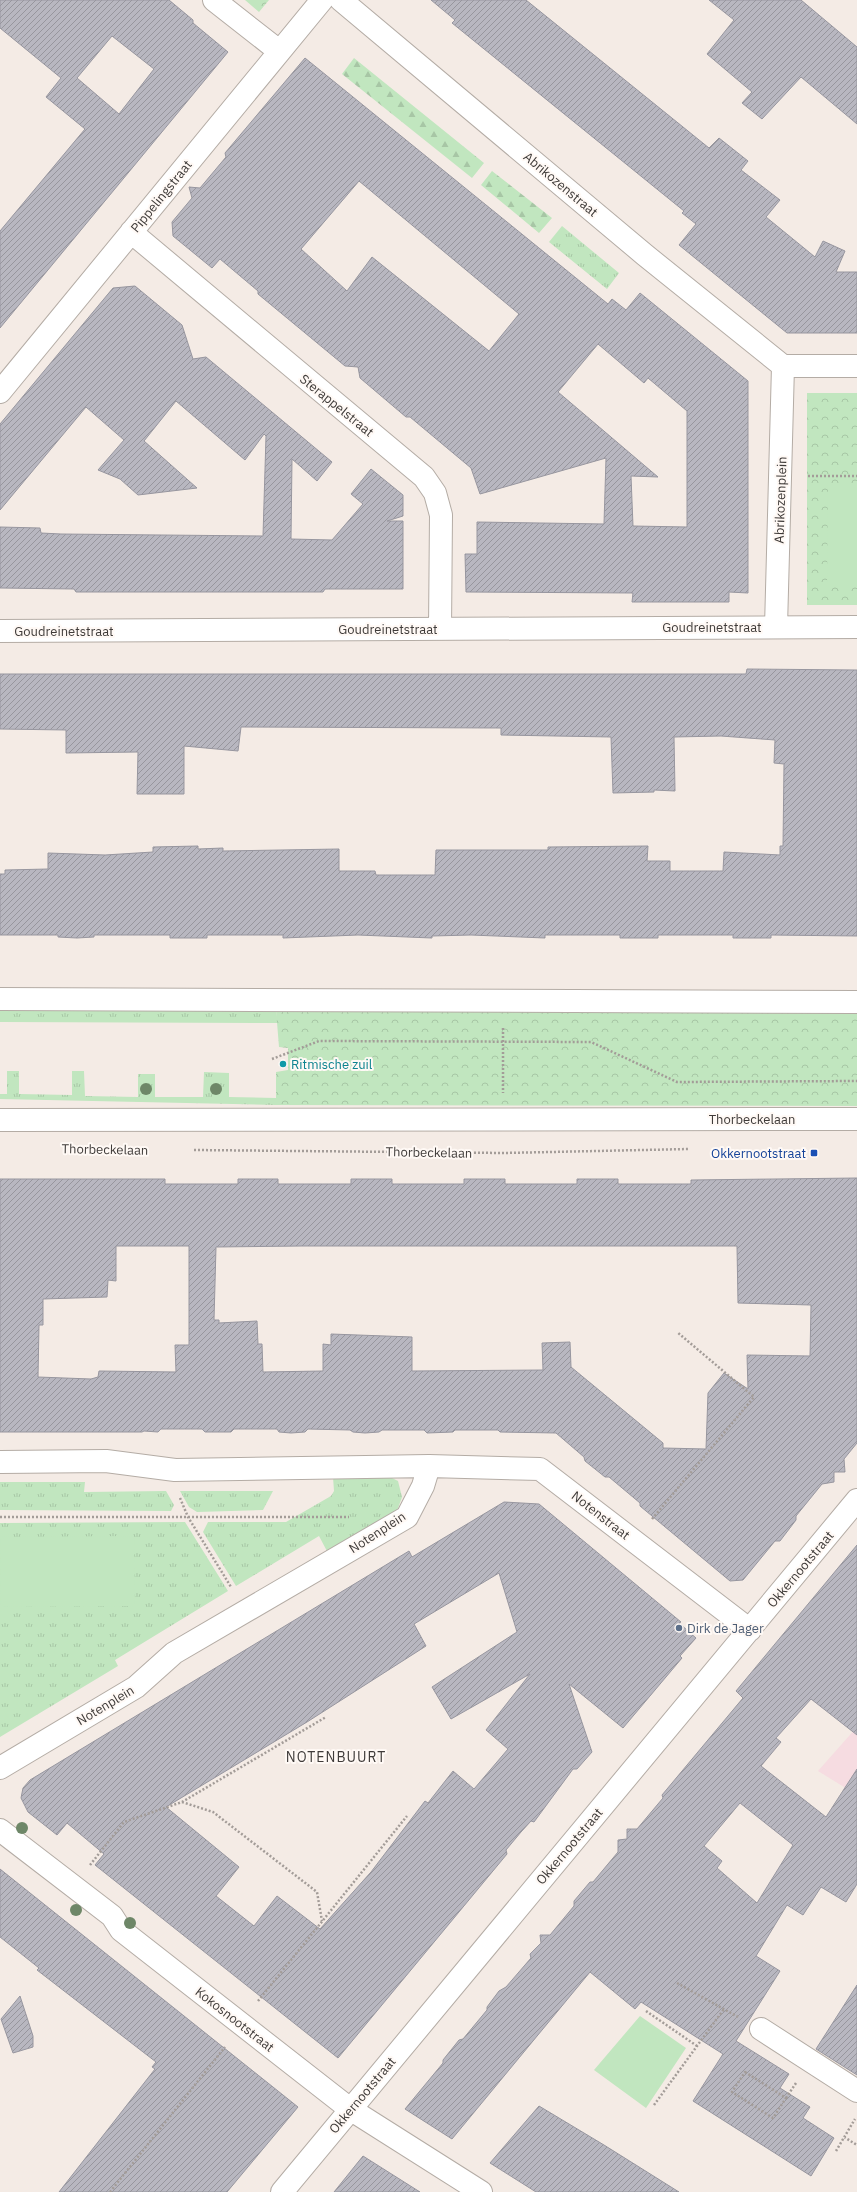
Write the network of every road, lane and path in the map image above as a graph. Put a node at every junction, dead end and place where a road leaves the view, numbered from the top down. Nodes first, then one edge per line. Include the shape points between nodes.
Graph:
1 (214, 0) edge
2 (322, 0) edge
3 (341, 0) edge
4 (279, 52) junction
5 (131, 232) junction
6 (784, 366) junction
7 (857, 366) edge
8 (0, 392) edge
9 (781, 475) junction
10 (857, 476) edge
11 (776, 627) junction
12 (857, 627) edge
13 (440, 629) junction
14 (0, 631) edge
15 (0, 999) edge
16 (503, 1001) junction
17 (857, 1002) edge
18 (503, 1041) junction
19 (272, 1059) dead end
20 (857, 1081) edge
21 (504, 1119) junction
22 (857, 1119) edge
23 (0, 1120) edge
24 (692, 1149) dead end
25 (192, 1150) dead end
26 (504, 1153) junction
27 (677, 1332) dead end
28 (0, 1462) edge
29 (429, 1466) junction
30 (175, 1470) junction
31 (857, 1500) edge
32 (0, 1517) edge
33 (188, 1517) junction
34 (352, 1517) dead end
35 (634, 1541) junction
36 (246, 1611) junction
37 (750, 1630) junction
38 (326, 1717) dead end
39 (0, 1768) edge
40 (182, 1802) junction
41 (407, 1816) dead end
42 (0, 1830) edge
43 (74, 1887) junction
44 (322, 1921) junction
45 (677, 1982) dead end
46 (724, 2009) junction
47 (646, 2012) dead end
48 (242, 2024) junction
49 (760, 2029) joint
50 (697, 2046) junction
51 (732, 2092) joint
52 (857, 2092) edge
53 (654, 2105) dead end
54 (350, 2109) junction
55 (857, 2116) edge
56 (844, 2137) junction
57 (857, 2145) edge
58 (836, 2151) dead end
59 (454, 2185) edge
60 (110, 2192) edge
61 (282, 2192) edge
62 (481, 2192) edge

1 - 4 street
2 - 4 street, Pippelingstraat
3 - 6 street, Abrikozenstraat via 645,254
4 - 5 street, Pippelingstraat
5 - 8 street, Pippelingstraat
5 - 13 street, Sterappelstraat via 424,477 435,493 441,514
6 - 7 street
6 - 9 street, Abrikozenplein
9 - 10 path
9 - 11 street, Abrikozenplein
11 - 12 street
11 - 13 street, Goudreinetstraat
13 - 14 street, Goudreinetstraat
15 - 16 street
16 - 17 street
16 - 18 path
18 - 19 path via 319,1041
18 - 20 path via 591,1042 677,1082
18 - 21 path
21 - 22 street, Thorbeckelaan
21 - 23 street, Thorbeckelaan
21 - 26 path
24 - 26 path, Thorbeckelaan
25 - 26 path, Thorbeckelaan
27 - 35 path via 754,1397
28 - 30 street via 106,1461
29 - 30 street
29 - 35 street, Notenstraat via 540,1468
29 - 36 street, Notenplein via 423,1486 407,1516
30 - 33 path via 177,1490
31 - 37 street, Okkernootstraat
32 - 33 path
33 - 34 path
33 - 36 path
35 - 37 street, Notenstraat
36 - 39 street, Notenplein via 174,1653 136,1687
37 - 54 street, Okkernootstraat
38 - 40 path
40 - 43 path via 124,1822
40 - 44 path via 213,1812 317,1892
41 - 44 path
42 - 43 street, Kokosnootstraat
43 - 48 street, Kokosnootstraat via 112,1916 121,1930
44 - 48 path
45 - 46 path
46 - 49 path
46 - 50 path
47 - 50 path
48 - 54 street, Kokosnootstraat
48 - 60 path
49 - 52 street
50 - 53 path
51 - 51 path via 773,2118 786,2098 745,2072
54 - 59 street, Kokosnootstraat
54 - 61 street, Okkernootstraat
55 - 56 path
56 - 57 path
56 - 58 path
59 - 62 street, Kokosnootstraat

